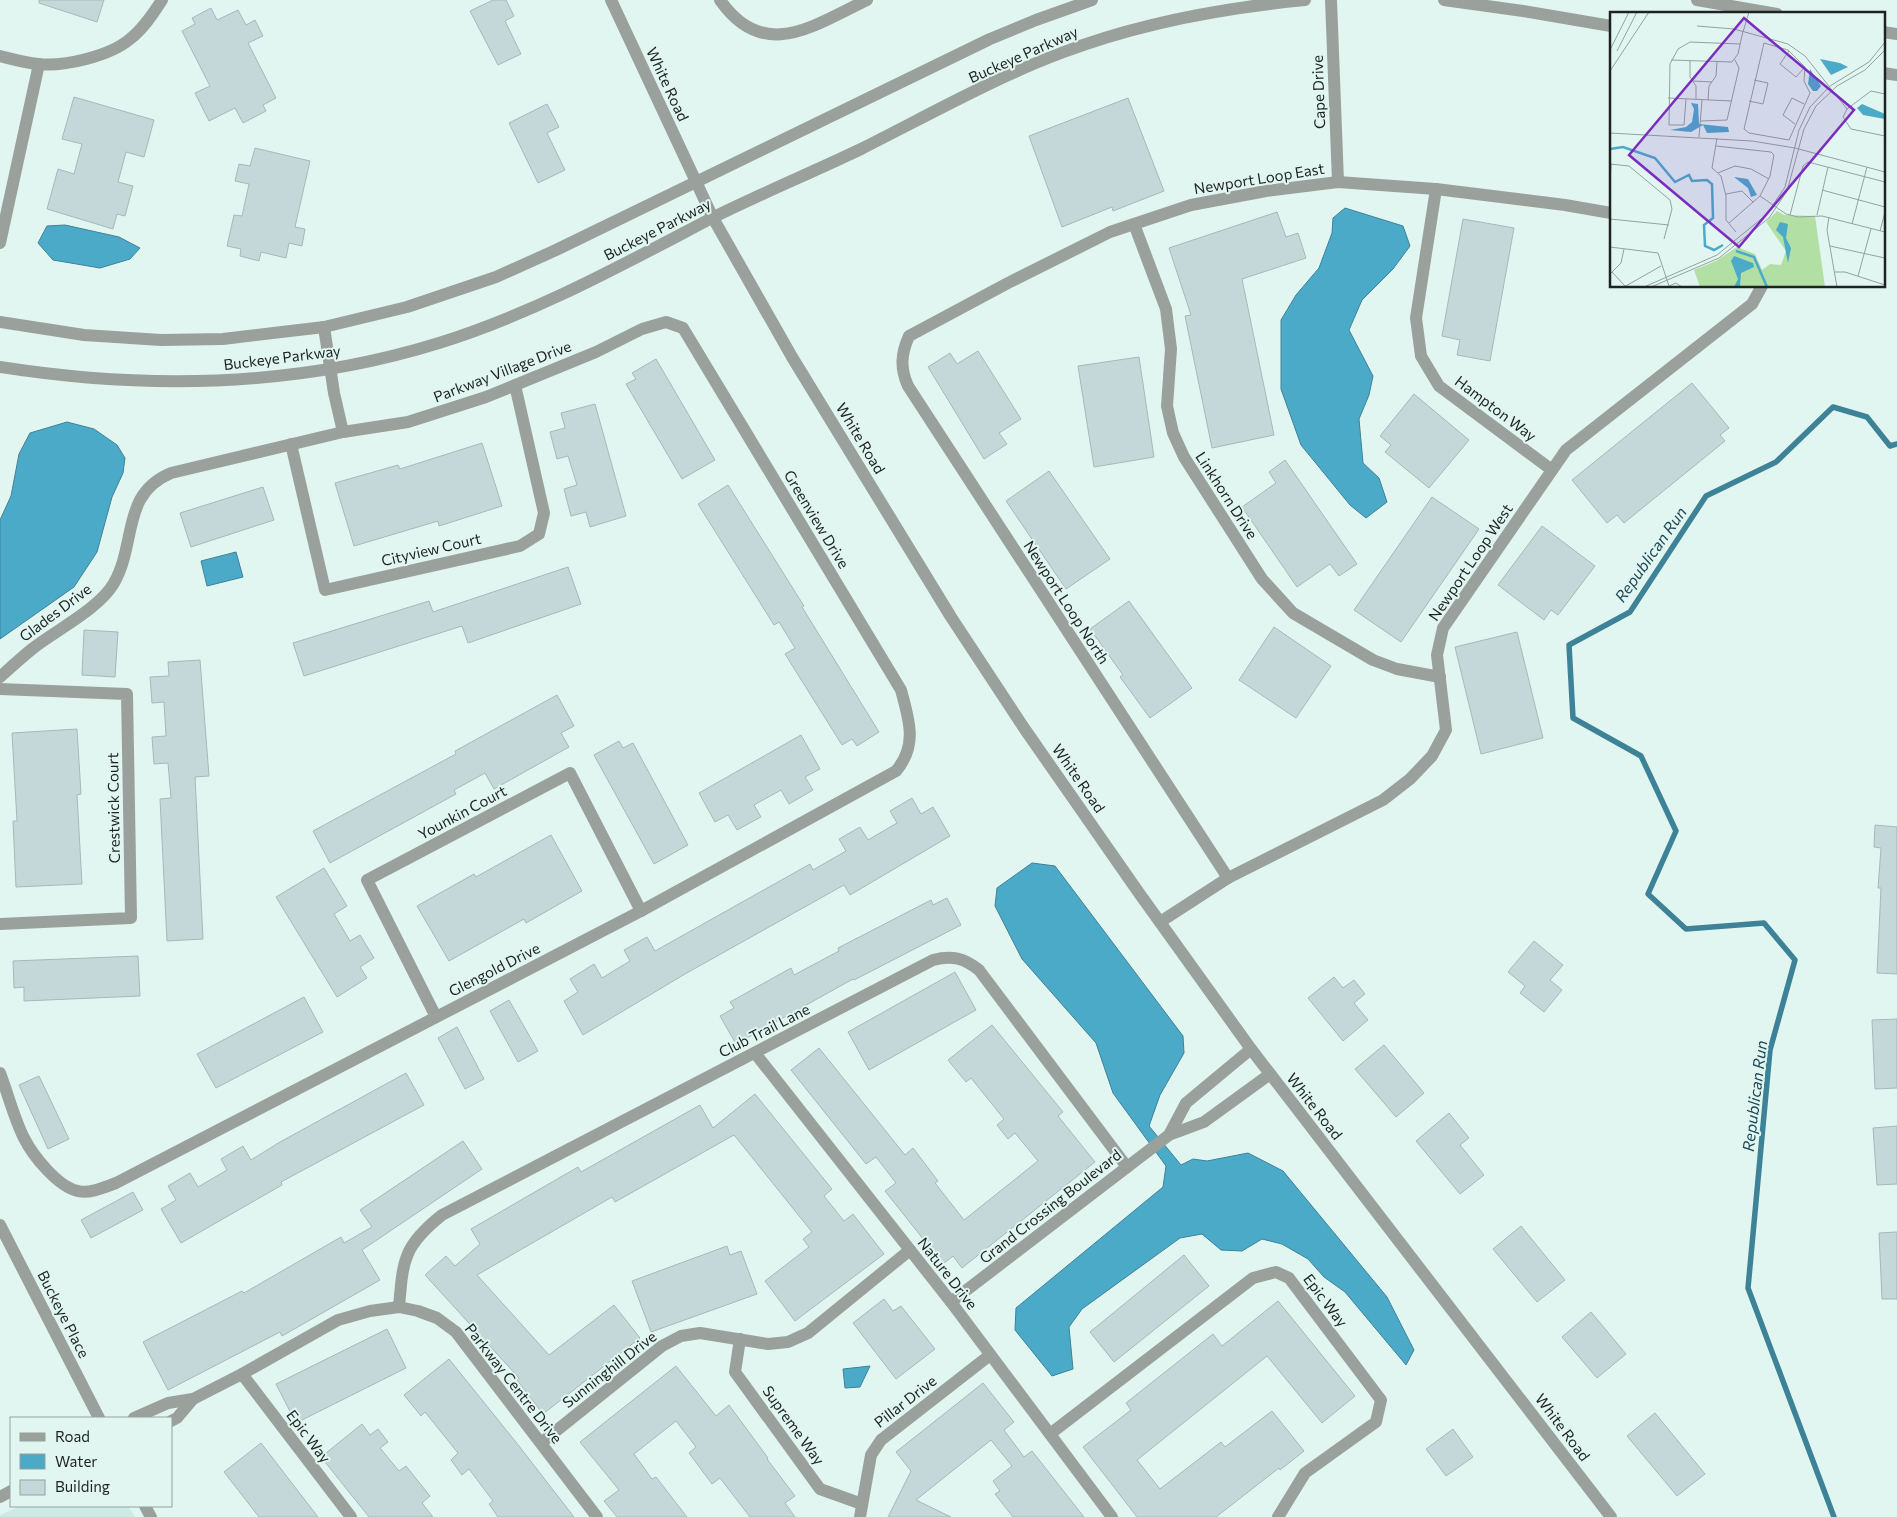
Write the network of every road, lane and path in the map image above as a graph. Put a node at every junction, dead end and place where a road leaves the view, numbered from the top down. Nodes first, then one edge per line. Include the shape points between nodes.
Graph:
1 (162, 0) edge
2 (611, 0) edge
3 (720, 0) edge
4 (867, 0) edge
5 (1092, 0) edge
6 (1305, 0) edge
7 (1331, 0) edge
8 (1444, 0) edge
9 (1697, 0) edge
10 (1766, 12) edge
11 (1610, 26) edge
12 (1884, 32) edge
13 (1897, 34) edge
14 (0, 56) edge
15 (39, 64) junction
16 (1884, 73) edge
17 (1897, 75) edge
18 (696, 181) junction
19 (1338, 182) junction
20 (1436, 189) junction
21 (1610, 213) edge
22 (714, 218) junction
23 (1134, 224) junction
24 (0, 244) edge
25 (1761, 288) edge
26 (0, 322) edge
27 (666, 322) joint
28 (324, 327) junction
29 (909, 336) joint
30 (0, 367) edge
31 (330, 368) junction
32 (514, 385) junction
33 (343, 432) junction
34 (291, 444) junction
35 (1552, 470) junction
36 (151, 485) joint
37 (0, 677) edge
38 (1440, 677) junction
39 (0, 689) edge
40 (908, 750) joint
41 (1228, 878) junction
42 (641, 911) junction
43 (1160, 922) junction
44 (0, 924) edge
45 (436, 1017) junction
46 (1251, 1049) junction
47 (755, 1052) junction
48 (0, 1073) edge
49 (1270, 1074) junction
50 (1169, 1135) junction
51 (1127, 1167) junction
52 (0, 1225) edge
53 (910, 1250) junction
54 (951, 1302) junction
55 (398, 1307) junction
56 (740, 1340) junction
57 (990, 1355) junction
58 (242, 1374) junction
59 (193, 1399) junction
60 (98, 1417) edge
61 (136, 1417) edge
62 (172, 1420) edge
63 (1050, 1434) junction
64 (541, 1443) junction
65 (861, 1511) edge
66 (351, 1517) edge
67 (598, 1517) edge
68 (1112, 1517) edge
69 (1278, 1517) edge
70 (1611, 1517) edge

1 - 15 street via 129,40 100,55 69,63
2 - 18 street, White Road
3 - 4 street via 739,22 767,34 781,35 796,33
5 - 18 street, Buckeye Parkway via 990,39
6 - 22 street, Buckeye Parkway via 1185,16 1119,33 1059,54
7 - 19 street, Cape Drive
8 - 11 street
9 - 10 street
12 - 13 street
14 - 15 street
15 - 24 street
16 - 17 street
18 - 22 street, White Road
18 - 28 street, Buckeye Parkway via 496,277 407,307
19 - 20 street, Newport Loop East
19 - 23 street, Newport Loop East via 1191,205
20 - 21 street, Newport Loop East
20 - 35 street, Hampton Way via 1416,318 1421,356 1439,386
22 - 31 street, Buckeye Parkway via 538,306 424,347
22 - 43 street, White Road via 792,357 951,617 1024,728
23 - 29 street, Newport Loop East via 1110,232
23 - 38 street, Linkhorn Drive via 1166,309 1171,348 1167,406 1173,433 1184,457 1262,579 1292,613 1373,660 1397,669
25 - 35 street, Newport Loop West via 1752,304 1566,450
26 - 28 street, Buckeye Parkway via 84,335 161,340 223,339
27 - 32 street, Parkway Village Drive via 642,328 596,352
27 - 40 street, Greenview Drive via 683,328 901,690 910,723
28 - 31 street
29 - 41 street, Newport Loop North via 902,356 902,373 908,386
30 - 31 street, Buckeye Parkway via 79,378 180,382 273,377
31 - 33 street
32 - 33 street, Parkway Village Drive via 408,422
32 - 34 street, Cityview Court via 544,513 539,534 520,546 325,590
33 - 34 street, Parkway Village Drive
34 - 36 street, Parkway Village Drive via 171,473
35 - 38 street, Newport Loop West via 1444,628 1436,655
36 - 37 street, Glades Drive via 137,503 124,563 113,584 101,599
38 - 41 street, Newport Loop West via 1446,730 1432,756 1410,779 1383,800
39 - 44 street, Crestwick Court via 127,694 131,918
40 - 42 street, Glengold Drive via 896,771
41 - 43 street, Newport Loop West
42 - 45 street, Glengold Drive
42 - 45 street, Younkin Court via 570,773 367,880
43 - 46 street, White Road
45 - 48 street, Glengold Drive via 116,1183 79,1192 57,1179 24,1138
46 - 49 street, White Road
46 - 50 street, Grand Crossing Boulevard via 1186,1103
47 - 51 street, Club Trail Lane via 932,960 957,958 979,970
47 - 53 street, Nature Drive
47 - 55 street, Club Trail Lane via 442,1215 408,1251 402,1266
49 - 50 street, Grand Crossing Boulevard via 1204,1122
49 - 70 street, White Road
50 - 51 street, Grand Crossing Boulevard
51 - 54 street, Grand Crossing Boulevard
52 - 60 street, Buckeye Place
53 - 54 street, Nature Drive
53 - 56 street, Sunninghill Drive via 808,1334 788,1342 768,1344
54 - 57 street, Nature Drive
55 - 58 street, Parkway Centre Drive via 338,1320
55 - 64 street, Parkway Centre Drive via 437,1318 456,1332
56 - 64 street, Sunninghill Drive via 700,1333 669,1342
56 - 65 street, Supreme Way via 735,1372 820,1489
57 - 63 street, Nature Drive
57 - 65 street, Pillar Drive via 881,1440 870,1455
58 - 59 street, Parkway Centre Drive
58 - 66 street, Epic Way
59 - 61 street, Parkway Centre Drive via 168,1403
59 - 62 street, Parkway Centre Drive
63 - 68 street, Nature Drive
63 - 69 street, Epic Way via 1253,1278 1276,1272 1290,1278 1381,1400 1376,1422 1305,1473
64 - 67 street, Parkway Centre Drive

